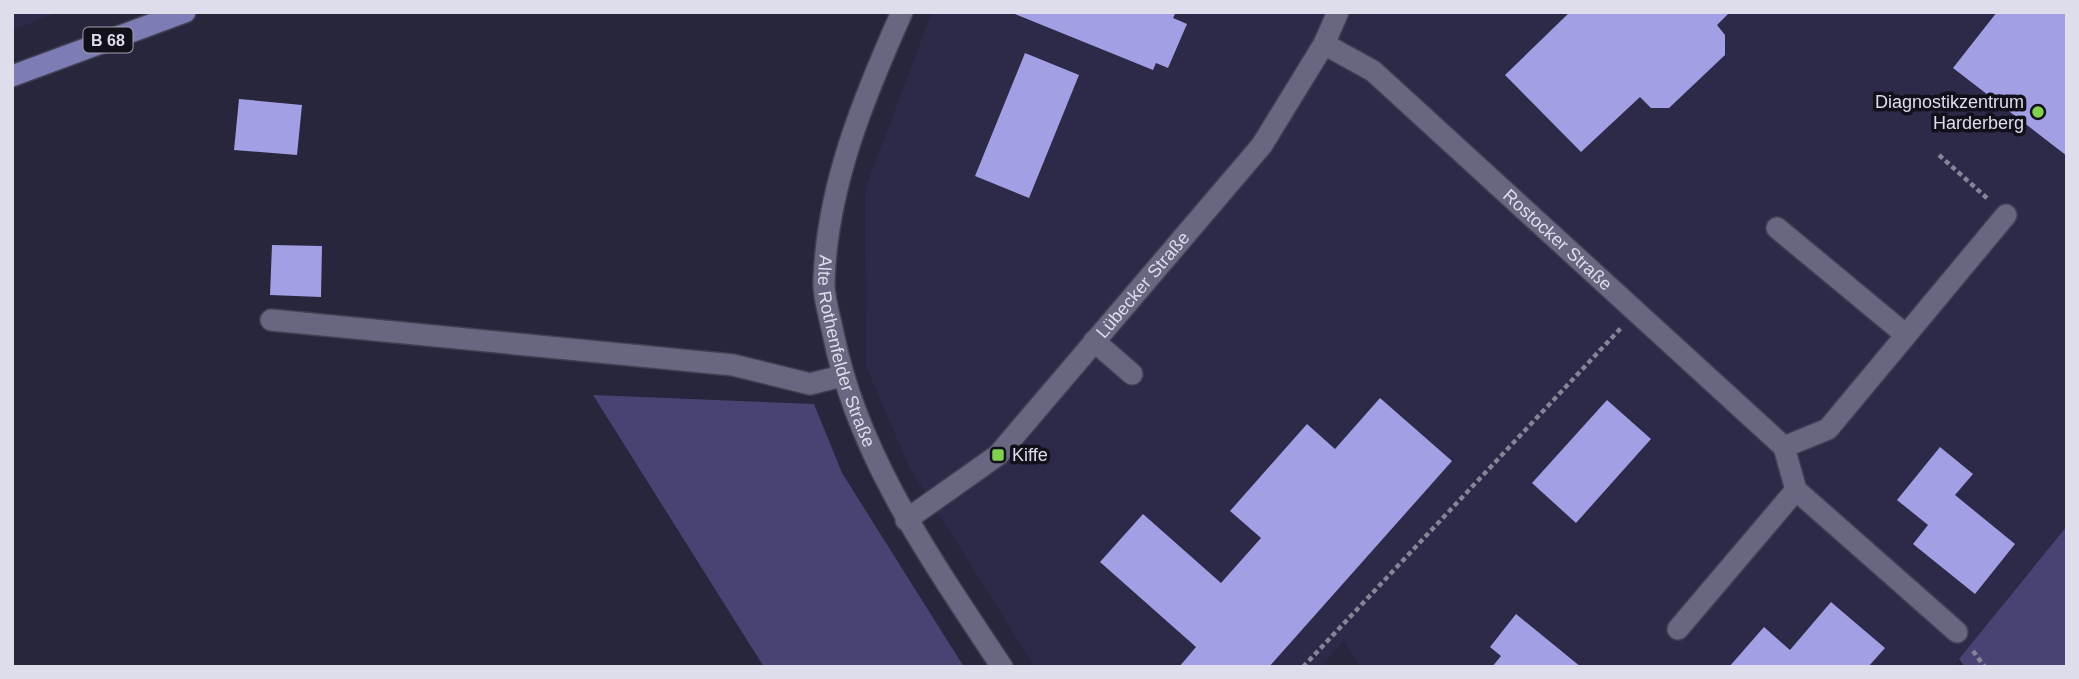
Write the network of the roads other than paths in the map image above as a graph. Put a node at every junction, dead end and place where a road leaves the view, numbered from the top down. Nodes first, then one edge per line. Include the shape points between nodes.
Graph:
1 (185, 12) edge
2 (902, 12) edge
3 (1338, 12) edge
4 (1324, 44) junction
5 (19, 70) edge
6 (2006, 215) road end
7 (1777, 228) dead end
8 (271, 320) dead end
9 (1906, 335) junction
10 (1094, 341) junction
11 (1132, 374) dead end
12 (842, 376) junction
13 (1784, 447) junction
14 (1796, 490) junction
15 (906, 520) junction
16 (1678, 629) dead end
17 (1957, 632) dead end
18 (1002, 667) edge

1 - 5 main road, B 68
2 - 12 street, Alte Rothenfelder Straße via 860,109 835,194 824,283
3 - 4 street, Lübecker Straße
4 - 10 street, Lübecker Straße via 1262,145
4 - 13 street, Rostocker Straße via 1373,71
6 - 9 street
7 - 9 street
8 - 12 street via 733,365 810,384
9 - 13 street via 1828,429
10 - 11 street
10 - 15 street, Lübecker Straße via 998,455
12 - 15 street, Alte Rothenfelder Straße via 869,447
13 - 14 street
14 - 16 street
14 - 17 street
15 - 18 street, Alte Rothenfelder Straße

